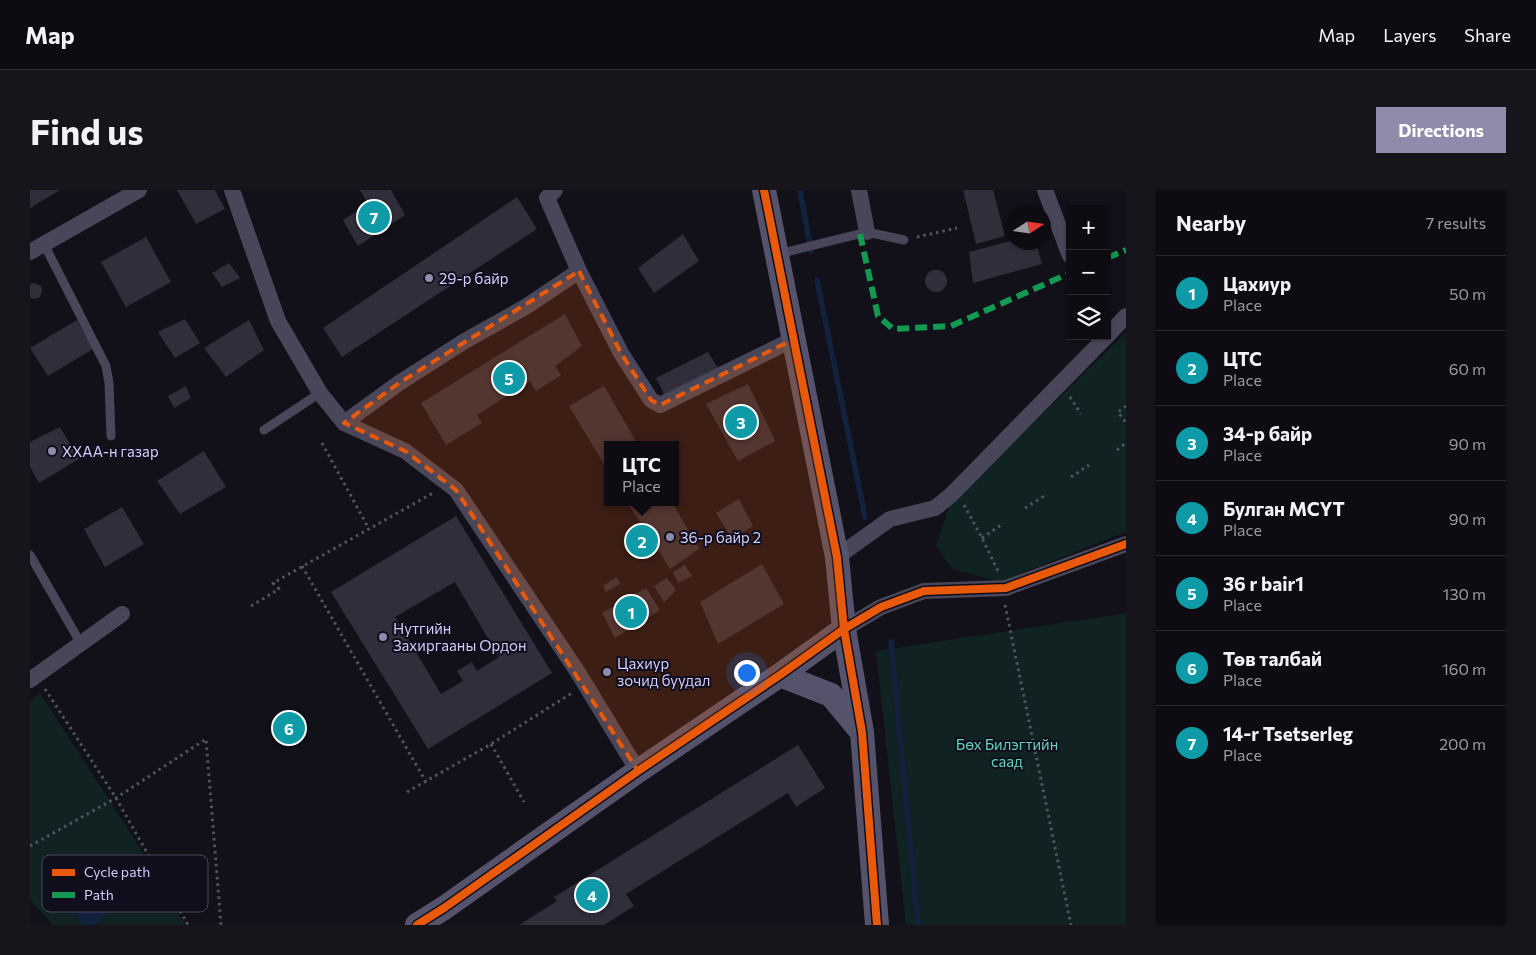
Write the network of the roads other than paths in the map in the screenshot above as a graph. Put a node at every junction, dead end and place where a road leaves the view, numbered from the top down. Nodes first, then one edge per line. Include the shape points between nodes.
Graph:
1 (139, 190) edge
2 (232, 190) edge
3 (555, 190) edge
4 (764, 190) edge
5 (860, 190) edge
6 (1045, 190) edge
7 (867, 232) junction
8 (904, 240) road end
9 (37, 248) edge
10 (1068, 250) edge
11 (788, 252) junction
12 (578, 272) junction
13 (1126, 316) edge
14 (1111, 332) edge
15 (794, 339) junction
16 (1103, 340) edge
17 (320, 394) junction
18 (344, 422) junction
19 (264, 430) dead end
20 (111, 436) dead end
21 (1126, 544) edge
22 (30, 555) edge
23 (837, 557) junction
24 (122, 614) dead end
25 (844, 629) junction
26 (81, 644) junction
27 (780, 675) junction
28 (33, 678) edge
29 (862, 732) junction
30 (638, 771) junction
31 (417, 925) edge
32 (877, 925) edge

1 - 9 street
2 - 17 street via 278,321
3 - 12 street via 547,198
4 - 11 street
5 - 7 street
6 - 10 street
7 - 8 lane
7 - 11 lane
9 - 20 lane via 106,366
11 - 15 street
12 - 15 street via 621,352 651,400 660,405
12 - 18 street via 399,383
13 - 14 street
15 - 23 street
16 - 23 street via 985,462 935,508 890,519
17 - 18 street
17 - 19 lane
18 - 30 street via 405,450 456,490 586,685
21 - 25 street via 1006,588 924,591 881,607
22 - 26 lane
23 - 25 street
24 - 26 street
25 - 27 street
25 - 29 street
26 - 28 street
27 - 29 street via 831,695
27 - 30 street
29 - 32 street
30 - 31 street

